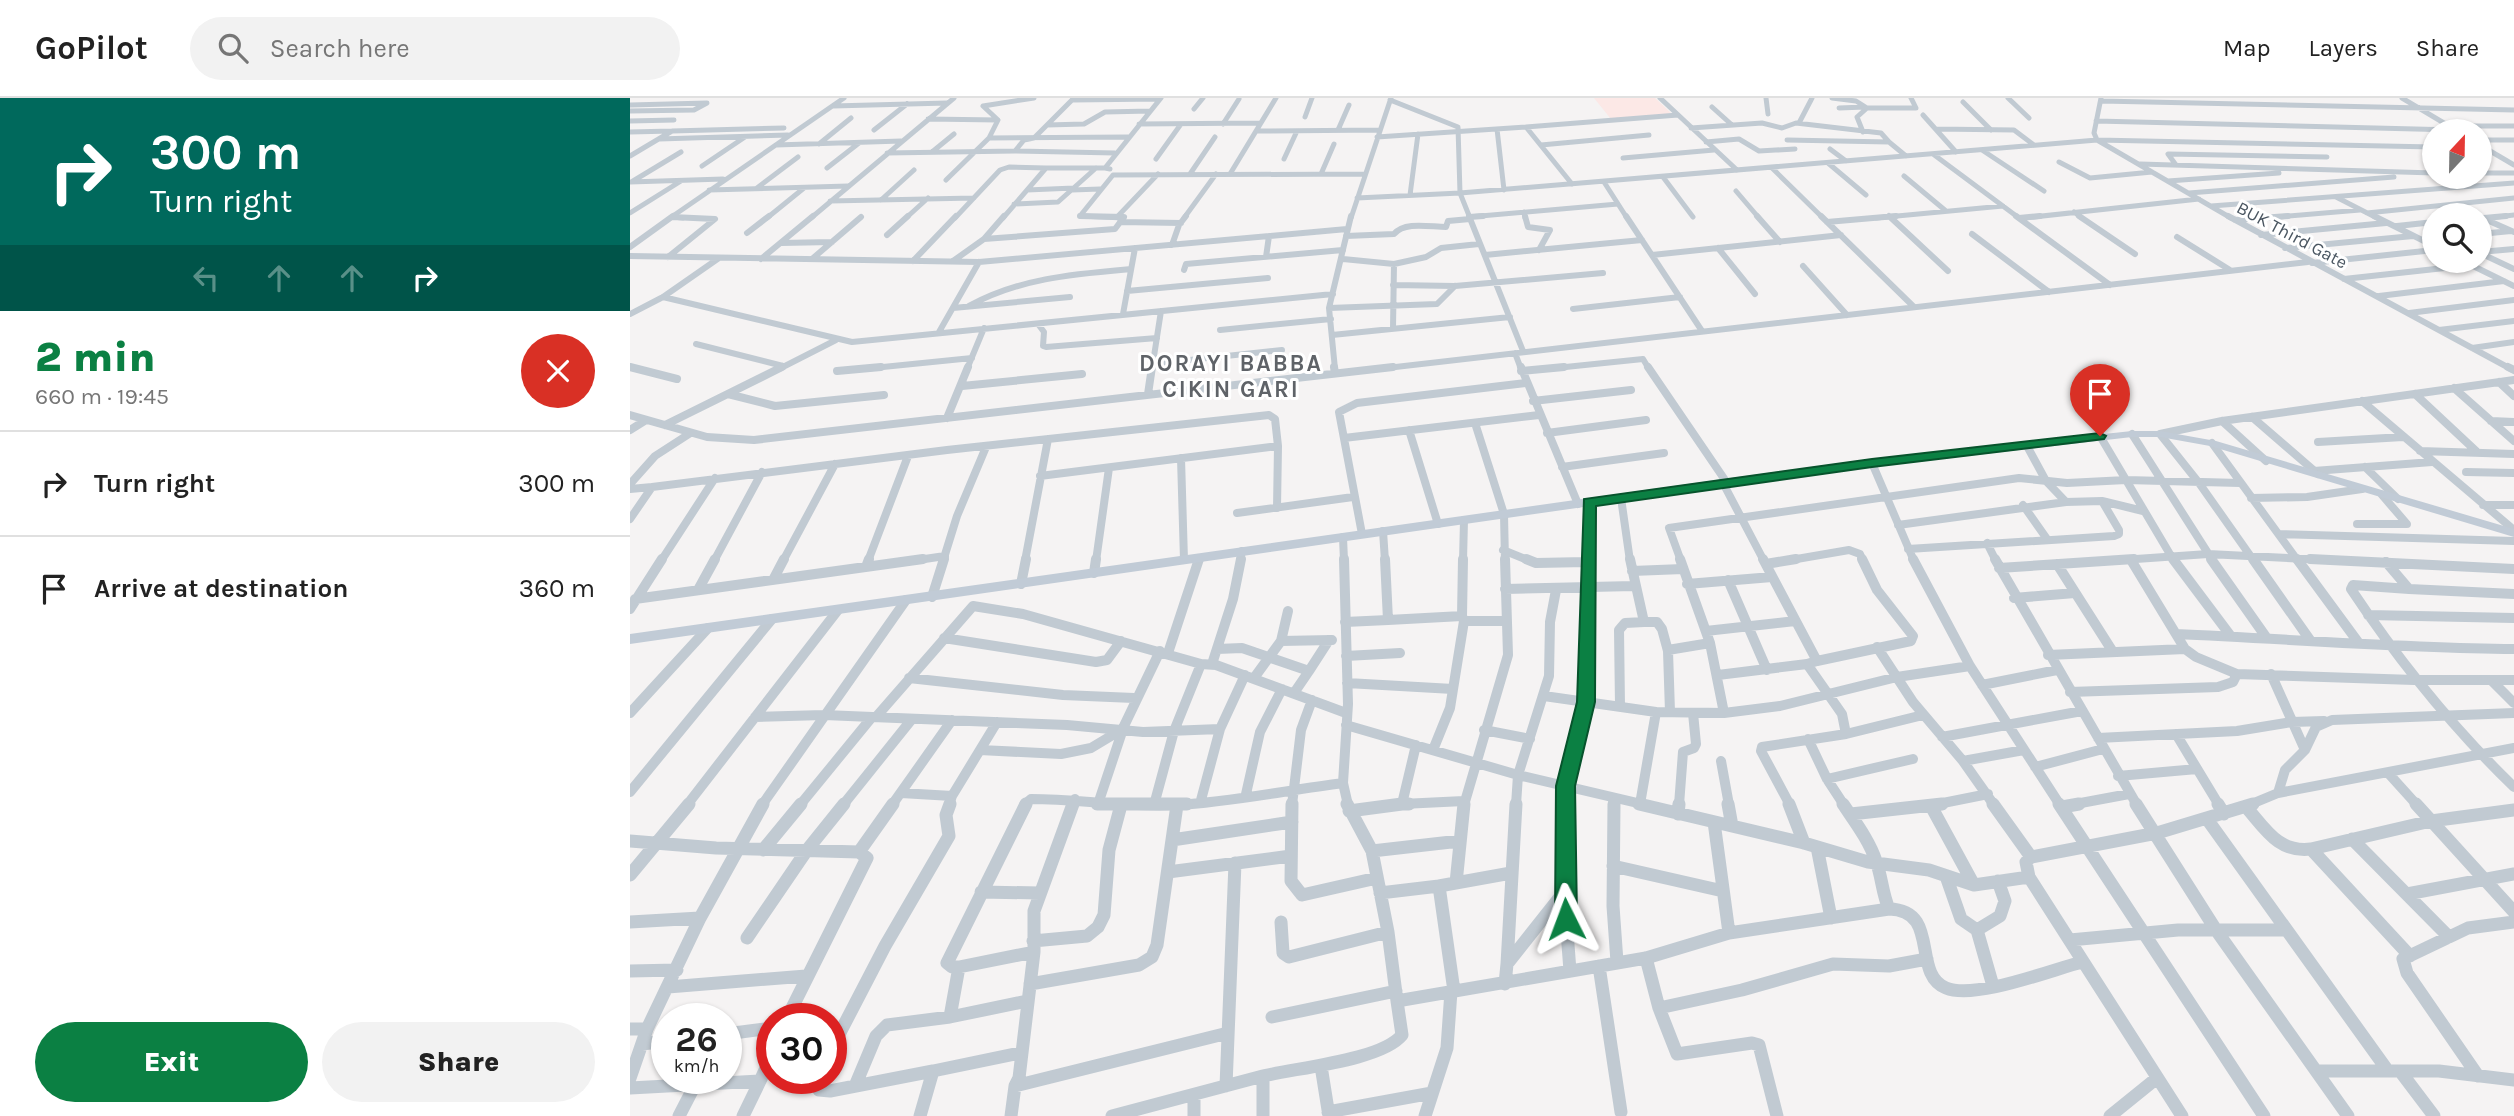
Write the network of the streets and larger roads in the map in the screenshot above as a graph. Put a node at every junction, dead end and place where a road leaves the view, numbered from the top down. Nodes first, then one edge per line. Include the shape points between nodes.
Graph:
1 (676, 98) edge
2 (844, 98) edge
3 (877, 98) edge
4 (954, 98) edge
5 (1034, 98) edge
6 (1203, 98) edge
7 (1276, 98) edge
8 (1312, 98) edge
9 (1660, 98) edge
10 (1766, 98) edge
11 (1807, 98) edge
12 (1812, 98) edge
13 (1832, 98) edge
14 (1887, 98) edge
15 (1911, 98) edge
16 (2008, 98) edge
17 (2298, 98) edge
18 (2350, 98) edge
19 (2402, 98) edge
20 (667, 99) edge
21 (699, 99) edge
22 (1073, 99) edge
23 (1122, 99) edge
24 (1161, 99) edge
25 (1238, 99) edge
26 (1390, 99) edge
27 (2101, 100) edge
28 (978, 102) dead end
29 (1964, 102) dead end
30 (947, 103) junction
31 (691, 104) junction
32 (908, 104) junction
33 (868, 105) junction
34 (1349, 105) dead end
35 (833, 106) junction
36 (983, 106) junction
37 (2309, 106) junction
38 (701, 107) junction
39 (1712, 107) dead end
40 (2365, 107) junction
41 (1839, 108) dead end
42 (1866, 108) junction
43 (1895, 108) junction
44 (1194, 109) dead end
45 (2421, 109) junction
46 (632, 110) edge
47 (2514, 110) edge
48 (1150, 111) junction
49 (687, 113) dead end
50 (1768, 114) dead end
51 (1923, 115) dead end
52 (1678, 116) junction
53 (1305, 117) dead end
54 (675, 118) dead end
55 (851, 118) dead end
56 (2029, 118) dead end
57 (2438, 119) edge
58 (927, 120) junction
59 (998, 120) junction
60 (1603, 121) junction
61 (2096, 121) junction
62 (1261, 123) junction
63 (1799, 123) junction
64 (1139, 124) junction
65 (1181, 124) junction
66 (1223, 124) junction
67 (1046, 125) junction
68 (1732, 125) junction
69 (2492, 126) edge
70 (2514, 126) edge
71 (1526, 127) junction
72 (799, 128) junction
73 (1691, 128) junction
74 (1497, 129) junction
75 (1936, 129) junction
76 (2422, 129) edge
77 (874, 130) dead end
78 (1338, 130) junction
79 (1991, 130) junction
80 (672, 131) junction
81 (1257, 131) junction
82 (1297, 131) junction
83 (630, 132) edge
84 (1458, 132) junction
85 (1863, 132) junction
86 (954, 134) dead end
87 (1378, 134) junction
88 (1418, 134) junction
89 (789, 135) junction
90 (1649, 135) dead end
91 (746, 136) junction
92 (1128, 137) junction
93 (1215, 137) dead end
94 (989, 138) junction
95 (1034, 138) junction
96 (1617, 138) junction
97 (659, 139) junction
98 (1787, 140) dead end
99 (2097, 140) junction
100 (2496, 140) junction
101 (2514, 140) edge
102 (901, 141) junction
103 (2492, 141) edge
104 (1706, 142) junction
105 (1889, 142) junction
106 (859, 143) junction
107 (819, 144) junction
108 (1335, 144) dead end
109 (774, 145) junction
110 (1541, 145) junction
111 (2034, 145) junction
112 (2311, 145) junction
113 (630, 148) edge
114 (643, 148) junction
115 (2422, 148) edge
116 (1795, 149) dead end
117 (1830, 149) dead end
118 (1714, 150) junction
119 (1982, 150) junction
120 (2514, 150) edge
121 (1015, 151) junction
122 (681, 152) dead end
123 (932, 152) junction
124 (976, 152) junction
125 (1956, 152) junction
126 (2492, 152) edge
127 (887, 153) junction
128 (1040, 153) junction
129 (1115, 153) junction
130 (1933, 154) junction
131 (630, 156) edge
132 (1906, 156) junction
133 (798, 157) dead end
134 (2327, 157) junction
135 (1623, 158) dead end
136 (1156, 159) dead end
137 (1283, 159) dead end
138 (1846, 161) junction
139 (2059, 162) dead end
140 (1828, 163) junction
141 (2139, 164) junction
142 (2176, 165) junction
143 (2514, 165) edge
144 (702, 166) dead end
145 (1021, 167) junction
146 (1772, 167) junction
147 (2276, 167) junction
148 (827, 168) dead end
149 (1046, 168) junction
150 (1096, 168) junction
151 (1105, 168) junction
152 (2343, 169) junction
153 (914, 170) dead end
154 (1737, 170) junction
155 (2153, 172) junction
156 (2286, 172) junction
157 (2422, 172) edge
158 (2492, 173) edge
159 (2514, 173) edge
160 (1158, 174) junction
161 (1190, 174) junction
162 (1216, 174) junction
163 (1230, 174) junction
164 (1321, 174) junction
165 (1365, 174) junction
166 (2422, 174) edge
167 (1113, 175) junction
168 (1904, 176) dead end
169 (1663, 177) junction
170 (723, 179) junction
171 (946, 180) dead end
172 (682, 181) junction
173 (2168, 181) junction
174 (631, 182) edge
175 (1604, 182) junction
176 (2514, 183) edge
177 (1572, 184) junction
178 (2309, 184) junction
179 (848, 186) junction
180 (805, 187) junction
181 (756, 189) junction
182 (1073, 189) junction
183 (709, 190) junction
184 (1027, 190) junction
185 (1100, 190) junction
186 (1504, 190) junction
187 (1736, 191) dead end
188 (2044, 191) dead end
189 (1460, 193) junction
190 (2188, 193) junction
191 (1410, 195) junction
192 (1866, 195) dead end
193 (2334, 197) junction
194 (928, 198) junction
195 (974, 198) junction
196 (1357, 198) junction
197 (2514, 198) edge
198 (2199, 199) junction
199 (881, 200) junction
200 (830, 201) junction
201 (2470, 203) edge
202 (1014, 204) junction
203 (1618, 204) junction
204 (2003, 206) junction
205 (2210, 206) junction
206 (2422, 207) edge
207 (1946, 211) junction
208 (2364, 211) junction
209 (1524, 212) junction
210 (2074, 212) junction
211 (630, 213) edge
212 (2514, 215) edge
213 (1889, 216) junction
214 (2492, 216) edge
215 (672, 217) junction
216 (861, 217) dead end
217 (1693, 217) dead end
218 (1470, 218) junction
219 (2019, 218) junction
220 (1119, 219) junction
221 (2234, 220) junction
222 (1827, 222) junction
223 (2386, 222) junction
224 (2492, 222) edge
225 (1181, 223) junction
226 (2422, 223) edge
227 (2396, 226) junction
228 (2513, 231) edge
229 (1347, 232) junction
230 (747, 233) dead end
231 (1075, 233) junction
232 (2492, 233) edge
233 (1972, 234) dead end
234 (887, 235) dead end
235 (1841, 235) junction
236 (2261, 235) junction
237 (1269, 236) junction
238 (2413, 236) junction
239 (2177, 237) dead end
240 (984, 239) junction
241 (1642, 240) junction
242 (2422, 240) edge
243 (832, 242) junction
244 (1780, 242) junction
245 (780, 243) junction
246 (1479, 244) junction
247 (1172, 245) junction
248 (630, 247) edge
249 (1135, 248) junction
250 (1718, 248) junction
251 (2284, 248) junction
252 (2422, 249) edge
253 (2513, 249) edge
254 (1343, 250) junction
255 (1539, 250) junction
256 (2492, 251) edge
257 (1082, 253) junction
258 (1067, 254) junction
259 (2135, 254) dead end
260 (1652, 255) junction
261 (1485, 256) junction
262 (630, 257) edge
263 (667, 257) junction
264 (1266, 257) junction
265 (719, 258) junction
266 (2492, 258) edge
267 (761, 259) junction
268 (812, 259) junction
269 (1343, 259) junction
270 (913, 261) junction
271 (952, 262) junction
272 (979, 262) junction
273 (2310, 262) junction
274 (1394, 264) junction
275 (1803, 266) dead end
276 (1131, 269) junction
277 (2514, 269) edge
278 (1184, 270) dead end
279 (2422, 270) edge
280 (1948, 271) dead end
281 (2231, 271) junction
282 (1603, 273) dead end
283 (2488, 273) edge
284 (1078, 275) junction
285 (1268, 278) dead end
286 (2344, 279) junction
287 (2504, 281) junction
288 (1496, 282) junction
289 (1393, 285) junction
290 (2110, 285) junction
291 (1455, 286) junction
292 (2514, 286) edge
293 (1127, 291) junction
294 (2049, 292) junction
295 (1333, 294) junction
296 (1755, 294) dead end
297 (2378, 296) junction
298 (663, 297) junction
299 (1680, 297) junction
300 (1070, 298) dead end
301 (2514, 300) edge
302 (1392, 304) junction
303 (969, 306) junction
304 (953, 307) junction
305 (1914, 307) junction
306 (1329, 308) junction
307 (1573, 309) dead end
308 (1161, 311) junction
309 (2409, 313) junction
310 (630, 314) edge
311 (1123, 314) junction
312 (1847, 315) junction
313 (1510, 317) junction
314 (1331, 319) junction
315 (2514, 321) edge
316 (1038, 324) junction
317 (984, 328) junction
318 (1393, 328) junction
319 (1220, 330) dead end
320 (2438, 330) junction
321 (1702, 331) junction
322 (939, 332) junction
323 (1332, 335) junction
324 (1157, 338) junction
325 (836, 340) junction
326 (696, 344) dead end
327 (2512, 344) edge
328 (2471, 348) junction
329 (1282, 350) dead end
330 (1519, 352) junction
331 (972, 358) junction
332 (1153, 364) junction
333 (783, 366) junction
334 (630, 367) edge
335 (2514, 370) edge
336 (836, 371) dead end
337 (1521, 371) junction
338 (1335, 373) junction
339 (1082, 374) dead end
340 (677, 380) dead end
341 (2514, 380) edge
342 (2499, 382) junction
343 (1526, 383) junction
344 (962, 386) junction
345 (2454, 388) junction
346 (1631, 390) dead end
347 (728, 394) junction
348 (1149, 394) junction
349 (2415, 394) junction
350 (884, 395) dead end
351 (2514, 396) edge
352 (1533, 401) junction
353 (2362, 401) junction
354 (630, 415) edge
355 (1539, 415) junction
356 (2252, 417) junction
357 (947, 418) junction
358 (646, 420) junction
359 (1646, 420) dead end
360 (2222, 421) junction
361 (2490, 421) junction
362 (1475, 422) junction
363 (2514, 422) edge
364 (665, 425) junction
365 (630, 430) edge
366 (1409, 430) junction
367 (1547, 433) junction
368 (689, 434) junction
369 (2132, 434) junction
370 (2161, 434) junction
371 (2100, 436) junction
372 (2403, 437) junction
373 (1344, 438) junction
374 (1048, 439) junction
375 (2514, 441) edge
376 (2318, 442) dead end
377 (2212, 443) junction
378 (1278, 446) junction
379 (2026, 446) junction
380 (986, 447) junction
381 (2420, 451) junction
382 (2476, 451) junction
383 (1664, 453) dead end
384 (2511, 453) edge
385 (908, 456) junction
386 (1181, 458) junction
387 (2266, 461) junction
388 (2432, 462) junction
389 (1872, 463) junction
390 (835, 464) junction
391 (2514, 464) edge
392 (1562, 467) junction
393 (2365, 467) junction
394 (1109, 468) junction
395 (762, 472) junction
396 (2466, 472) dead end
397 (2514, 473) edge
398 (2320, 475) junction
399 (1040, 477) junction
400 (715, 478) junction
401 (2126, 480) junction
402 (2046, 481) junction
403 (2163, 481) junction
404 (1725, 483) junction
405 (2199, 483) junction
406 (2240, 483) junction
407 (630, 484) edge
408 (652, 487) junction
409 (630, 489) edge
410 (2362, 489) junction
411 (2382, 495) junction
412 (1353, 497) junction
413 (1885, 497) junction
414 (1621, 498) junction
415 (2251, 498) junction
416 (2398, 499) junction
417 (2102, 500) junction
418 (2066, 502) junction
419 (1583, 503) junction
420 (2023, 505) junction
421 (2483, 505) junction
422 (2514, 505) edge
423 (1277, 508) junction
424 (2143, 511) junction
425 (1237, 513) dead end
426 (1504, 514) junction
427 (1741, 518) junction
428 (630, 519) edge
429 (1464, 520) junction
430 (1438, 524) junction
431 (2357, 524) dead end
432 (1898, 525) junction
433 (1383, 531) junction
434 (2514, 531) edge
435 (1362, 534) junction
436 (2279, 534) junction
437 (1343, 537) junction
438 (2047, 539) junction
439 (2514, 541) edge
440 (1987, 543) junction
441 (1909, 549) junction
442 (1503, 550) junction
443 (1242, 551) junction
444 (2208, 554) junction
445 (945, 556) junction
446 (2250, 556) junction
447 (2171, 557) junction
448 (1199, 558) junction
449 (2298, 558) junction
450 (1184, 560) junction
451 (2131, 560) junction
452 (1587, 562) junction
453 (2386, 562) junction
454 (1766, 564) junction
455 (2057, 564) junction
456 (866, 566) junction
457 (1998, 568) junction
458 (1683, 569) junction
459 (2514, 569) edge
460 (1632, 571) junction
461 (1094, 573) junction
462 (1772, 577) junction
463 (773, 580) junction
464 (1728, 580) junction
465 (1687, 583) junction
466 (1021, 584) junction
467 (1586, 586) junction
468 (1634, 586) junction
469 (984, 589) junction
470 (1506, 589) junction
471 (2409, 589) junction
472 (698, 590) junction
473 (1556, 590) junction
474 (2075, 593) junction
475 (2514, 594) edge
476 (932, 597) junction
477 (2014, 598) junction
478 (635, 599) junction
479 (906, 600) junction
480 (973, 606) junction
481 (630, 609) edge
482 (838, 610) junction
483 (1288, 611) dead end
484 (2368, 615) junction
485 (2514, 618) edge
486 (1463, 619) junction
487 (772, 620) junction
488 (1388, 620) junction
489 (1507, 621) junction
490 (1795, 621) junction
491 (1345, 622) junction
492 (1644, 622) junction
493 (1746, 626) junction
494 (708, 628) junction
495 (1706, 631) junction
496 (2176, 634) junction
497 (2230, 635) junction
498 (2266, 637) junction
499 (944, 638) junction
500 (1345, 639) junction
501 (1329, 640) junction
502 (2310, 640) junction
503 (633, 641) edge
504 (1121, 641) junction
505 (1281, 641) junction
506 (2358, 642) junction
507 (1710, 643) junction
508 (2389, 644) junction
509 (1877, 647) junction
510 (1217, 649) junction
511 (2185, 649) junction
512 (2514, 649) edge
513 (1668, 650) junction
514 (1164, 652) junction
515 (1400, 653) dead end
516 (2113, 653) junction
517 (1346, 656) junction
518 (2048, 656) junction
519 (1270, 658) junction
520 (1812, 663) junction
521 (1207, 664) junction
522 (1970, 666) junction
523 (1767, 670) junction
524 (2057, 670) junction
525 (1309, 671) junction
526 (2237, 674) junction
527 (2271, 674) junction
528 (1718, 675) junction
529 (1250, 676) junction
530 (1897, 677) junction
531 (909, 678) junction
532 (2414, 680) junction
533 (2491, 680) junction
534 (2514, 680) edge
535 (1347, 683) junction
536 (1982, 685) junction
537 (1453, 689) junction
538 (1288, 691) junction
539 (2070, 692) junction
540 (1830, 695) junction
541 (1544, 696) junction
542 (1133, 698) junction
543 (1312, 700) junction
544 (1586, 702) junction
545 (2514, 703) edge
546 (1620, 706) junction
547 (2082, 711) junction
548 (1656, 712) junction
549 (1670, 712) junction
550 (630, 713) edge
551 (1693, 713) junction
552 (1724, 713) junction
553 (2514, 713) edge
554 (2443, 714) junction
555 (824, 715) junction
556 (1923, 715) junction
557 (755, 717) junction
558 (874, 717) junction
559 (912, 719) junction
560 (1346, 719) junction
561 (952, 720) junction
562 (2332, 720) junction
563 (997, 722) junction
564 (2292, 722) junction
565 (2008, 724) junction
566 (1220, 729) junction
567 (1121, 730) junction
568 (1484, 730) junction
569 (1174, 731) junction
570 (1846, 734) junction
571 (2176, 734) junction
572 (1942, 737) junction
573 (1530, 739) junction
574 (1808, 739) junction
575 (2101, 744) junction
576 (1416, 745) junction
577 (2514, 748) edge
578 (980, 750) junction
579 (1433, 750) junction
580 (2024, 750) junction
581 (2305, 750) junction
582 (2481, 756) junction
583 (1913, 759) dead end
584 (1721, 761) dead end
585 (1963, 761) junction
586 (1474, 762) junction
587 (2035, 767) junction
588 (2197, 769) junction
589 (2389, 774) junction
590 (1518, 775) junction
591 (2118, 776) junction
592 (1827, 779) junction
593 (1343, 783) junction
594 (1566, 786) junction
595 (2514, 787) edge
596 (1292, 789) junction
597 (630, 792) edge
598 (901, 793) junction
599 (2278, 793) junction
600 (1246, 794) junction
601 (1988, 794) junction
602 (2129, 794) junction
603 (952, 796) junction
604 (1614, 798) junction
605 (1074, 799) junction
606 (1200, 800) junction
607 (1464, 801) junction
608 (1098, 804) junction
609 (1402, 804) junction
610 (1640, 804) junction
611 (1154, 805) junction
612 (1178, 805) junction
613 (1121, 806) junction
614 (1931, 806) junction
615 (2062, 807) junction
616 (2247, 808) junction
617 (2514, 810) edge
618 (1349, 811) junction
619 (1678, 814) junction
620 (1851, 814) junction
621 (2224, 814) junction
622 (2207, 819) junction
623 (2431, 821) junction
624 (1292, 822) junction
625 (1714, 822) junction
626 (1732, 826) junction
627 (2153, 835) junction
628 (2352, 839) junction
629 (1171, 840) junction
630 (630, 841) edge
631 (1460, 841) junction
632 (657, 845) junction
633 (1810, 845) junction
634 (2088, 846) junction
635 (2311, 849) junction
636 (734, 850) junction
637 (763, 850) junction
638 (807, 850) junction
639 (1371, 851) junction
640 (859, 852) junction
641 (1292, 856) junction
642 (2031, 856) junction
643 (1235, 863) junction
644 (1877, 863) junction
645 (1613, 866) junction
646 (1168, 872) junction
647 (1511, 873) junction
648 (2514, 874) edge
649 (630, 875) edge
650 (1946, 876) junction
651 (2029, 877) junction
652 (1377, 878) junction
653 (2484, 878) junction
654 (1998, 881) junction
655 (1456, 883) junction
656 (1974, 885) junction
657 (1439, 886) junction
658 (1723, 891) junction
659 (981, 892) junction
660 (1564, 892) junction
661 (1040, 893) junction
662 (1380, 893) junction
663 (2407, 894) junction
664 (1889, 909) junction
665 (2514, 912) edge
666 (700, 918) junction
667 (1831, 918) junction
668 (630, 922) edge
669 (1281, 922) dead end
670 (2514, 922) edge
671 (2215, 927) junction
672 (1977, 930) junction
673 (2287, 930) junction
674 (1388, 932) junction
675 (2141, 932) junction
676 (1729, 933) junction
677 (2449, 937) junction
678 (747, 939) dead end
679 (2070, 940) junction
680 (1034, 947) junction
681 (2410, 956) junction
682 (1646, 958) junction
683 (1927, 959) junction
684 (1617, 962) junction
685 (2082, 962) junction
686 (1507, 964) junction
687 (1599, 966) junction
688 (959, 967) junction
689 (677, 970) junction
690 (630, 971) edge
691 (1570, 971) junction
692 (806, 976) junction
693 (1030, 984) junction
694 (1505, 984) junction
695 (1993, 986) junction
696 (668, 988) junction
697 (1452, 991) junction
698 (1397, 996) junction
699 (1027, 1001) junction
700 (794, 1003) edge
701 (1659, 1008) junction
702 (950, 1017) junction
703 (1272, 1017) dead end
704 (847, 1019) edge
705 (630, 1029) edge
706 (647, 1029) junction
707 (1228, 1033) junction
708 (651, 1043) edge
709 (642, 1044) junction
710 (1020, 1053) junction
711 (1321, 1066) junction
712 (933, 1071) junction
713 (2316, 1071) junction
714 (2394, 1071) junction
715 (1264, 1076) junction
716 (2478, 1076) junction
717 (630, 1078) edge
718 (2157, 1078) junction
719 (2514, 1080) edge
720 (855, 1086) junction
721 (1015, 1086) junction
722 (1226, 1086) junction
723 (651, 1087) edge
724 (847, 1087) edge
725 (630, 1088) edge
726 (756, 1089) edge
727 (1433, 1093) junction
728 (690, 1094) edge
729 (1194, 1095) junction
730 (1621, 1112) dead end
731 (1129, 1114) edge
732 (1329, 1114) edge
733 (679, 1116) edge
734 (743, 1116) edge
735 (920, 1116) edge
736 (1011, 1116) edge
737 (1112, 1116) edge
738 (1194, 1116) edge
739 (1263, 1116) edge
740 (1425, 1116) edge
741 (1777, 1116) edge
742 (2110, 1116) edge
743 (2182, 1116) edge
744 (2264, 1116) edge
745 (2348, 1116) edge
746 (2434, 1116) edge

1 - 20 street
2 - 35 street
3 - 33 street
4 - 30 street
5 - 36 street
6 - 44 street
7 - 62 street
8 - 53 street
9 - 52 street
10 - 50 street
11 - 12 street
12 - 63 street
13 - 42 street via 1856,101
14 - 43 street
15 - 43 street via 1916,107
16 - 56 street
17 - 37 street
18 - 40 street
19 - 45 street
20 - 21 street
20 - 46 street
21 - 31 street
22 - 23 street
22 - 67 street
23 - 24 street
24 - 48 street
25 - 66 street
26 - 84 street via 1451,122
26 - 87 street
27 - 37 street
27 - 61 street
28 - 36 street
29 - 79 street
30 - 32 street
30 - 58 street
31 - 38 street via 707,103
31 - 46 street
32 - 33 street
32 - 77 street
33 - 35 street
34 - 78 street
35 - 72 street
36 - 59 street
37 - 40 street
38 - 46 street
38 - 46 street
39 - 68 street
40 - 45 street
41 - 42 street
42 - 43 street
42 - 85 street via 1857,117
45 - 47 street
45 - 57 street
46 - 49 street
46 - 54 street
48 - 64 street
48 - 67 street via 1105,112 1084,124
51 - 75 street
52 - 60 street
52 - 73 street
55 - 107 street
58 - 59 street
58 - 102 street
59 - 94 street
60 - 71 street
60 - 96 street
61 - 76 street
61 - 99 street
62 - 66 street
62 - 81 street
63 - 68 street via 1782,128 1762,123
63 - 85 street
64 - 65 street
64 - 92 street
65 - 66 street
65 - 136 street
67 - 95 street
68 - 73 street
69 - 70 street
71 - 74 street
71 - 110 street
72 - 80 street
72 - 89 street
73 - 104 street
74 - 84 street
74 - 186 street
75 - 79 street
75 - 125 street
78 - 82 street
78 - 87 street
79 - 111 street via 2019,132
80 - 83 street
80 - 97 street
81 - 82 street
81 - 163 street
82 - 137 street
84 - 88 street
84 - 189 street
85 - 105 street via 1881,132
86 - 123 street
87 - 88 street
87 - 165 street
88 - 191 street
89 - 91 street
89 - 109 street
90 - 96 street
91 - 97 street
91 - 144 street
92 - 95 street
92 - 129 street
93 - 161 street
94 - 95 street
94 - 124 street
95 - 121 street via 1025,139
96 - 110 street
97 - 114 street
98 - 105 street
99 - 111 street
99 - 112 street
99 - 141 street, BUK Third Gate
100 - 101 street
100 - 103 street
100 - 120 street
102 - 106 street
102 - 127 street
104 - 116 street via 1742,139 1759,151
104 - 118 street
105 - 132 street
106 - 107 street
106 - 148 street
107 - 109 street
108 - 164 street
109 - 170 street
110 - 177 street
111 - 119 street
112 - 115 street
112 - 134 street
113 - 114 street
114 - 131 street
117 - 138 street
118 - 135 street
118 - 154 street
119 - 125 street
119 - 188 street
121 - 124 street
121 - 128 street
122 - 174 street
123 - 124 street
123 - 127 street
124 - 171 street
125 - 130 street
126 - 143 street
127 - 179 street
128 - 129 street
128 - 145 street
129 - 151 street
130 - 132 street
130 - 204 street
132 - 138 street
133 - 181 street
134 - 142 street via 2168,154
134 - 152 street
138 - 140 street
139 - 155 street via 2090,178
140 - 146 street
140 - 192 street
141 - 142 street
141 - 155 street, BUK Third Gate
142 - 147 street
145 - 149 street
145 - 195 street via 1000,170
146 - 154 street
146 - 222 street
147 - 152 street
147 - 156 street
149 - 150 street
149 - 184 street
150 - 151 street
150 - 182 street
151 - 167 street via 1116,172
152 - 157 street
153 - 199 street
154 - 169 street
155 - 173 street, BUK Third Gate
156 - 173 street
156 - 178 street
158 - 159 street
160 - 161 street
160 - 167 street
160 - 220 street
161 - 162 street
162 - 163 street
162 - 225 street
163 - 164 street
164 - 165 street
165 - 196 street
166 - 178 street
167 - 185 street
168 - 207 street
169 - 175 street
169 - 217 street
170 - 172 street
170 - 183 street
172 - 174 street
172 - 211 street
173 - 190 street, BUK Third Gate
175 - 177 street
175 - 203 street
176 - 193 street
177 - 186 street
178 - 190 street
178 - 193 street
179 - 180 street
179 - 200 street
180 - 181 street
180 - 230 street
181 - 183 street
182 - 184 street
182 - 185 street
182 - 202 street via 1056,203
183 - 215 street
184 - 202 street
185 - 220 street via 1080,216
186 - 189 street
187 - 244 street
189 - 191 street
189 - 218 street
190 - 198 street, BUK Third Gate
191 - 196 street
193 - 205 street
193 - 208 street
194 - 195 street
194 - 199 street
194 - 234 street
195 - 270 street
196 - 229 street
197 - 201 street
198 - 205 street, BUK Third Gate
198 - 210 street
199 - 200 street
200 - 245 street
202 - 240 street
203 - 209 street
203 - 241 street
204 - 207 street
204 - 219 street
205 - 221 street, BUK Third Gate
206 - 208 street
207 - 213 street
208 - 221 street
208 - 223 street
209 - 218 street
209 - 255 street via 1528,227 1550,230
210 - 219 street
210 - 259 street
212 - 214 street
213 - 222 street
213 - 280 street
215 - 248 street
215 - 263 street via 715,219
216 - 243 street
218 - 229 street via 1450,221 1446,227 1402,227 1390,235
218 - 246 street
219 - 290 street
220 - 225 street
220 - 231 street via 1115,229
221 - 236 street, BUK Third Gate
222 - 235 street
223 - 227 street
223 - 236 street
224 - 228 street
225 - 247 street
226 - 227 street
227 - 238 street
228 - 232 street
229 - 237 street
229 - 254 street
231 - 240 street
231 - 258 street
233 - 294 street
235 - 244 street
235 - 305 street
236 - 251 street, BUK Third Gate
237 - 247 street
237 - 264 street
238 - 242 street
238 - 251 street
239 - 281 street
240 - 271 street
241 - 255 street
241 - 260 street
243 - 245 street
243 - 268 street
244 - 250 street
245 - 267 street
246 - 261 street
246 - 274 street via 1441,248 1426,257
247 - 249 street
249 - 257 street
249 - 276 street
250 - 260 street
250 - 296 street
251 - 273 street, BUK Third Gate
252 - 273 street
253 - 256 street
254 - 264 street
254 - 269 street
255 - 261 street
257 - 258 street
257 - 284 street
258 - 272 street
260 - 299 street
261 - 288 street
262 - 263 street
263 - 265 street
264 - 278 street via 1186,264
265 - 267 street
265 - 298 street
266 - 277 street
267 - 268 street
268 - 270 street
269 - 274 street
269 - 295 street
270 - 271 street
271 - 272 street
272 - 304 street
273 - 281 street
273 - 286 street, BUK Third Gate
274 - 289 street
275 - 312 street
276 - 284 street
276 - 293 street
279 - 286 street
281 - 290 street
282 - 288 street
283 - 287 street
284 - 303 street via 1028,280
285 - 293 street
286 - 297 street, BUK Third Gate
287 - 292 street
287 - 297 street
288 - 291 street
288 - 313 street
289 - 291 street
289 - 302 street
290 - 294 street
291 - 302 street via 1437,304
293 - 311 street
294 - 305 street
295 - 306 street
295 - 308 street
297 - 309 street, BUK Third Gate
298 - 310 street
298 - 325 street
299 - 307 street
299 - 321 street
300 - 303 street
301 - 309 street
302 - 306 street
302 - 318 street
303 - 304 street
304 - 322 street
305 - 312 street
306 - 314 street
308 - 311 street
308 - 324 street
309 - 320 street, BUK Third Gate
311 - 316 street
312 - 321 street
313 - 318 street
313 - 330 street
314 - 319 street
314 - 323 street
315 - 320 street
316 - 317 street
316 - 324 street via 1046,347
317 - 322 street
317 - 331 street
318 - 323 street
320 - 328 street, BUK Third Gate
321 - 330 street
322 - 325 street
323 - 338 street
324 - 332 street
325 - 333 street
326 - 333 street
327 - 328 street
328 - 335 street, BUK Third Gate
329 - 332 street
330 - 337 street
330 - 338 street
331 - 336 street
331 - 344 street
332 - 348 street
333 - 347 street
334 - 340 street
337 - 343 street
337 - 404 street via 1643,359
338 - 348 street
339 - 344 street
341 - 342 street
342 - 345 street
342 - 351 street
343 - 352 street
343 - 373 street via 1346,407 1339,412
344 - 357 street
345 - 349 street
345 - 361 street
346 - 352 street
347 - 350 street via 775,406
347 - 364 street
348 - 357 street
349 - 353 street
349 - 382 street
352 - 355 street
353 - 356 street
353 - 372 street
354 - 358 street
355 - 362 street
355 - 367 street
356 - 360 street
356 - 398 street
357 - 368 street via 736,442
358 - 364 street
358 - 365 street
359 - 367 street
360 - 370 street
360 - 387 street
361 - 363 street
361 - 375 street
362 - 366 street
362 - 426 street
364 - 368 street
366 - 373 street
366 - 430 street
367 - 392 street
368 - 407 street via 655,456
369 - 370 street
369 - 371 street
369 - 403 street
370 - 377 street
370 - 405 street
371 - 379 street
371 - 401 street
372 - 376 street
372 - 381 street
373 - 412 street
374 - 378 street via 1269,415 1275,419
374 - 380 street
374 - 399 street
377 - 387 street
377 - 406 street
378 - 386 street
378 - 423 street
379 - 389 street
379 - 402 street
380 - 385 street
380 - 445 street
381 - 382 street
381 - 388 street
382 - 384 street
383 - 392 street
384 - 391 street
385 - 390 street
385 - 456 street
386 - 394 street
386 - 450 street
387 - 398 street
388 - 393 street
388 - 421 street
389 - 404 street
389 - 413 street
390 - 395 street
390 - 463 street
392 - 419 street
393 - 398 street
393 - 416 street
394 - 399 street
394 - 461 street
395 - 400 street
395 - 472 street
396 - 397 street
398 - 410 street
399 - 466 street
400 - 408 street
400 - 478 street
401 - 402 street
401 - 403 street
401 - 424 street
402 - 413 street via 2019,478
402 - 418 street
403 - 405 street
403 - 444 street
404 - 414 street
404 - 427 street
405 - 406 street
405 - 446 street
406 - 415 street
408 - 409 street
408 - 428 street
410 - 411 street
410 - 415 street via 2296,499
411 - 416 street
411 - 431 street via 2407,524
412 - 423 street
412 - 435 street
413 - 427 street
413 - 432 street
414 - 419 street
414 - 460 street
415 - 436 street
416 - 434 street
417 - 418 street
417 - 424 street
417 - 438 street via 2119,534
418 - 420 street
419 - 426 street
419 - 452 street
420 - 432 street
420 - 438 street
421 - 422 street
421 - 434 street
423 - 425 street
424 - 447 street
426 - 429 street
426 - 442 street
427 - 454 street
427 - 458 street via 1669,528
429 - 430 street
429 - 486 street
430 - 433 street
432 - 441 street
433 - 435 street
433 - 488 street
435 - 437 street
436 - 439 street
436 - 449 street
437 - 443 street
437 - 491 street
438 - 440 street
440 - 441 street
440 - 457 street
441 - 522 street
442 - 452 street via 1536,563
442 - 470 street
443 - 448 street
443 - 510 street
444 - 446 street
444 - 447 street
444 - 498 street
445 - 456 street
445 - 476 street
446 - 449 street
446 - 502 street
447 - 451 street
447 - 497 street
448 - 450 street
448 - 514 street
449 - 453 street
449 - 506 street
450 - 461 street
451 - 455 street
451 - 496 street
452 - 467 street
453 - 459 street
453 - 471 street
454 - 462 street
454 - 509 street via 1849,550 1860,554 1877,590 1913,636 1911,641
455 - 457 street
455 - 474 street
456 - 463 street
457 - 477 street
458 - 460 street
458 - 465 street
460 - 468 street
461 - 466 street
462 - 464 street
462 - 490 street
463 - 472 street
464 - 465 street
464 - 493 street
465 - 495 street
466 - 469 street
467 - 468 street
467 - 473 street
467 - 544 street
468 - 492 street
469 - 476 street
469 - 480 street
470 - 473 street
470 - 489 street
471 - 475 street
471 - 484 street via 2353,585 2351,589
472 - 478 street
473 - 541 street
474 - 477 street
474 - 516 street
476 - 479 street
477 - 518 street
478 - 481 street
479 - 482 street
479 - 555 street
480 - 499 street
480 - 504 street via 1023,614
482 - 487 street
482 - 557 street
483 - 505 street
484 - 485 street
484 - 508 street
486 - 488 street
486 - 489 street
486 - 537 street
487 - 494 street
487 - 597 street
488 - 491 street
489 - 568 street via 1508,655
490 - 493 street
490 - 520 street
491 - 500 street
492 - 513 street via 1660,624
492 - 546 street via 1625,623 1619,630
493 - 495 street
493 - 523 street
494 - 503 street
494 - 550 street
495 - 507 street
496 - 497 street
496 - 511 street
497 - 498 street
498 - 502 street
499 - 504 street via 1096,662 1107,660
499 - 531 street
500 - 501 street
500 - 517 street
501 - 505 street
501 - 525 street
502 - 506 street
504 - 514 street
505 - 519 street
506 - 508 street
507 - 513 street
507 - 528 street
508 - 512 street
508 - 532 street
509 - 520 street
509 - 530 street
510 - 519 street via 1242,648
510 - 521 street
511 - 516 street
511 - 526 street
513 - 549 street
514 - 521 street
514 - 542 street
515 - 517 street
516 - 518 street
517 - 535 street
518 - 524 street
519 - 525 street
519 - 529 street
520 - 523 street
520 - 540 street
521 - 529 street
521 - 569 street
522 - 530 street
522 - 536 street
523 - 528 street
524 - 536 street
524 - 539 street
525 - 538 street
526 - 527 street
526 - 539 street via 2233,682 2218,687
527 - 532 street
527 - 564 street
528 - 552 street
529 - 538 street
529 - 566 street
530 - 540 street
530 - 556 street
531 - 542 street
531 - 558 street
532 - 533 street
532 - 554 street
533 - 534 street
533 - 545 street
535 - 537 street
535 - 560 street
536 - 565 street
537 - 579 street
538 - 543 street
538 - 600 street via 1260,732
539 - 547 street
540 - 552 street
540 - 570 street via 1842,714
541 - 544 street
541 - 573 street
542 - 567 street
543 - 560 street
543 - 596 street via 1301,730
544 - 546 street
544 - 594 street
546 - 548 street
547 - 565 street
547 - 575 street
548 - 549 street
548 - 610 street
549 - 551 street
551 - 552 street
551 - 619 street via 1696,744 1683,752
553 - 554 street
554 - 562 street
554 - 582 street
555 - 557 street
555 - 558 street
555 - 636 street
556 - 570 street
556 - 572 street
557 - 632 street
558 - 559 street
558 - 637 street
559 - 561 street
559 - 638 street
560 - 576 street
560 - 593 street
561 - 563 street
561 - 598 street
562 - 564 street
562 - 581 street via 2316,727
563 - 567 street
563 - 578 street
564 - 571 street
564 - 581 street
565 - 572 street
565 - 580 street
566 - 569 street
566 - 606 street
567 - 569 street
567 - 578 street via 1091,748 1061,754
567 - 608 street
568 - 573 street
568 - 586 street
569 - 611 street
570 - 574 street
571 - 575 street
571 - 588 street
572 - 585 street
573 - 590 street
574 - 592 street
574 - 633 street via 1766,745 1761,751
575 - 587 street
575 - 591 street
576 - 579 street
576 - 609 street
577 - 582 street
578 - 603 street
579 - 586 street
580 - 585 street
580 - 587 street
581 - 599 street via 2285,770
582 - 589 street
582 - 595 street
583 - 592 street
584 - 626 street
585 - 601 street
586 - 590 street
586 - 607 street
587 - 615 street
588 - 591 street
588 - 621 street
589 - 599 street
589 - 623 street
590 - 594 street
590 - 647 street
591 - 602 street
592 - 620 street
593 - 596 street
593 - 618 street
594 - 604 street
594 - 660 street
596 - 600 street
596 - 624 street
598 - 603 street
598 - 640 street
599 - 616 street
600 - 606 street
601 - 614 street
601 - 642 street
602 - 615 street
602 - 627 street
603 - 704 street via 946,815 949,836
604 - 610 street
604 - 645 street
605 - 608 street
605 - 659 street via 1025,803
605 - 661 street
606 - 612 street
607 - 609 street
607 - 631 street
608 - 613 street
609 - 618 street
610 - 619 street
611 - 612 street
611 - 613 street
612 - 629 street
613 - 680 street via 1109,850 1104,915 1098,927 1087,936
614 - 620 street
614 - 656 street
615 - 634 street
616 - 621 street
616 - 635 street via 2283,848
617 - 623 street
618 - 639 street
619 - 625 street
620 - 644 street
621 - 622 street
622 - 627 street
622 - 673 street
623 - 628 street
623 - 653 street
624 - 629 street
624 - 641 street
625 - 626 street
625 - 658 street
626 - 633 street
627 - 634 street
627 - 671 street
628 - 635 street
628 - 663 street
629 - 646 street
630 - 632 street
631 - 639 street
631 - 655 street
632 - 636 street
632 - 649 street
633 - 644 street
633 - 667 street
634 - 642 street
634 - 675 street
635 - 681 street
636 - 637 street
636 - 666 street
637 - 638 street
638 - 640 street
638 - 678 street
639 - 652 street
640 - 692 street via 867,858
641 - 643 street
641 - 652 street via 1291,881 1302,895
642 - 651 street via 2026,862
643 - 646 street
643 - 707 street
644 - 650 street
644 - 664 street
645 - 658 street
645 - 684 street
646 - 693 street via 1152,957 1139,965
647 - 655 street
647 - 686 street
648 - 653 street
650 - 656 street
650 - 672 street via 1961,919
651 - 654 street
651 - 679 street
652 - 662 street
653 - 663 street
653 - 665 street
654 - 656 street
654 - 672 street via 2005,901 2000,916
655 - 657 street
657 - 662 street
657 - 697 street
658 - 676 street
659 - 661 street
659 - 688 street via 947,959 949,966
660 - 686 street
660 - 691 street
661 - 680 street via 1034,911
662 - 674 street
663 - 677 street
664 - 667 street
664 - 683 street via 1901,909 1915,917
666 - 668 street
666 - 689 street
667 - 676 street
669 - 674 street via 1283,953 1289,957
670 - 677 street via 2468,928
671 - 673 street
671 - 675 street
671 - 713 street
672 - 695 street
673 - 714 street
674 - 698 street
675 - 679 street
675 - 744 street
676 - 682 street
677 - 681 street
679 - 685 street
680 - 688 street
680 - 693 street
681 - 716 street via 2403,959 2407,973
682 - 684 street
682 - 701 street
683 - 695 street via 1946,989
683 - 701 street via 1889,966 1833,964
684 - 687 street
685 - 695 street
685 - 718 street
686 - 694 street
687 - 691 street
687 - 730 street
688 - 702 street
689 - 690 street
689 - 696 street
691 - 694 street
692 - 696 street
692 - 700 street
693 - 699 street
694 - 697 street
696 - 706 street
697 - 698 street
697 - 727 street via 1447,1048
698 - 703 street
698 - 711 street via 1400,1041
699 - 702 street
699 - 710 street
701 - 741 street via 1677,1054 1759,1045
702 - 720 street via 881,1028
705 - 706 street
706 - 709 street
707 - 721 street
707 - 722 street
708 - 709 street
709 - 717 street
710 - 712 street
710 - 721 street via 1020,1078
711 - 715 street
711 - 732 street
712 - 720 street
712 - 735 street
713 - 714 street
713 - 745 street
714 - 716 street via 2439,1070
714 - 746 street
715 - 722 street
715 - 739 street
716 - 719 street
718 - 742 street
718 - 743 street
720 - 724 street
721 - 736 street
722 - 729 street
723 - 725 street
726 - 734 street
727 - 732 street
727 - 740 street
728 - 733 street
729 - 731 street
729 - 738 street
731 - 737 street

